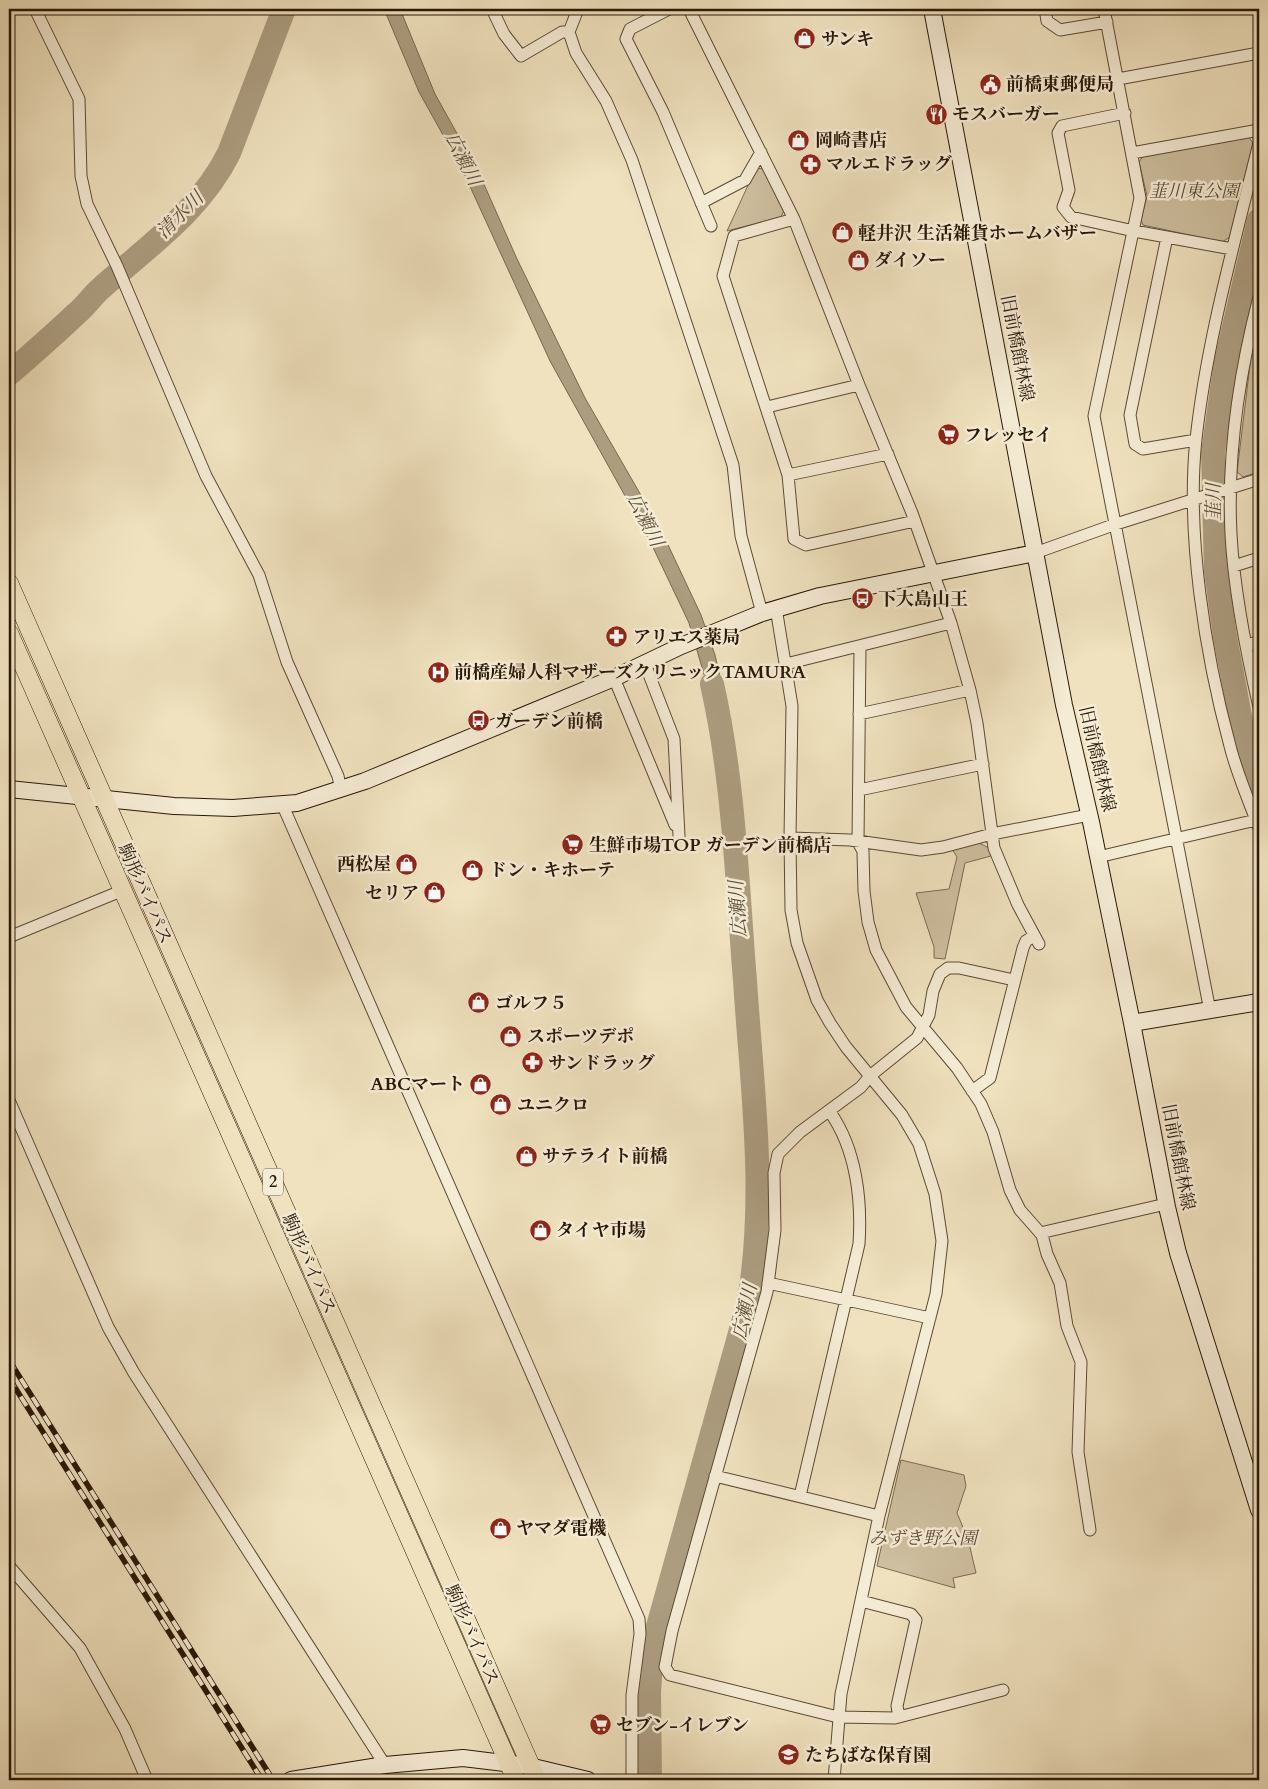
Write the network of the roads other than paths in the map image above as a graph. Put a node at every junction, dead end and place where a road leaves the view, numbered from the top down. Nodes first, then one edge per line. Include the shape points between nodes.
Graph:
1 (35, 9) edge
2 (492, 9) edge
3 (578, 9) edge
4 (670, 9) edge
5 (689, 9) edge
6 (932, 9) edge
7 (1045, 9) edge
8 (1104, 9) edge
9 (1107, 22) junction
10 (568, 32) junction
11 (1259, 52) edge
12 (1118, 79) junction
13 (1125, 113) junction
14 (1259, 130) edge
15 (1259, 143) edge
16 (761, 152) junction
17 (1132, 153) junction
18 (701, 203) junction
19 (794, 219) junction
20 (711, 226) dead end
21 (1134, 231) junction
22 (1167, 237) junction
23 (1232, 249) junction
24 (1259, 297) edge
25 (1259, 341) edge
26 (1247, 344) junction
27 (859, 385) junction
28 (767, 407) junction
29 (1196, 440) junction
30 (888, 454) junction
31 (788, 476) junction
32 (1259, 479) edge
33 (1226, 490) junction
34 (1197, 499) junction
35 (915, 521) junction
36 (1116, 524) junction
37 (1035, 553) junction
38 (1259, 558) edge
39 (1234, 566) junction
40 (933, 572) junction
41 (9, 583) edge
42 (769, 611) junction
43 (951, 623) junction
44 (9, 634) edge
45 (1259, 641) edge
46 (860, 646) junction
47 (1246, 646) junction
48 (645, 664) junction
49 (786, 664) junction
50 (614, 678) junction
51 (970, 690) junction
52 (1259, 707) edge
53 (859, 714) junction
54 (983, 764) junction
55 (9, 789) edge
56 (341, 790) junction
57 (859, 790) junction
58 (81, 797) junction
59 (104, 799) junction
60 (283, 806) junction
61 (1089, 815) junction
62 (1258, 824) edge
63 (992, 834) junction
64 (790, 838) junction
65 (1177, 838) junction
66 (858, 842) junction
67 (1098, 857) junction
68 (121, 891) junction
69 (9, 937) edge
70 (1014, 980) junction
71 (1259, 1002) edge
72 (1210, 1011) junction
73 (1132, 1023) junction
74 (923, 1028) junction
75 (870, 1076) junction
76 (972, 1091) junction
77 (9, 1100) edge
78 (830, 1112) junction
79 (1166, 1204) junction
80 (1040, 1233) junction
81 (304, 1251) junction
82 (768, 1283) junction
83 (848, 1299) junction
84 (321, 1314) dead end
85 (930, 1318) junction
86 (716, 1476) junction
87 (800, 1496) junction
88 (1259, 1510) edge
89 (879, 1516) junction
90 (1090, 1530) dead end
91 (9, 1566) edge
92 (861, 1601) junction
93 (1003, 1690) dead end
94 (838, 1717) junction
95 (898, 1717) junction
96 (384, 1765) junction
97 (512, 1773) edge
98 (533, 1773) edge
99 (147, 1780) edge
100 (291, 1780) edge
101 (588, 1780) edge
102 (632, 1780) edge
103 (834, 1780) edge

1 - 56 street via 79,98 82,189 206,476 259,576 287,662 338,776
2 - 10 street via 504,34 521,56 562,32
3 - 10 street
4 - 18 street via 630,29 626,39 663,112
5 - 16 street
6 - 37 street, 旧前橋館林線
7 - 9 street via 1047,21 1060,30
8 - 9 street
9 - 12 street
10 - 42 street via 576,52 606,101 635,169 733,466 741,536
11 - 12 street
12 - 13 street
13 - 17 street
13 - 21 street via 1062,126 1058,133 1069,190 1063,207 1071,217
14 - 17 street
15 - 23 street
16 - 18 street via 745,180
16 - 19 street
17 - 21 street via 1140,198
18 - 20 street
19 - 27 street
19 - 28 street via 734,236 723,276
21 - 22 street
21 - 36 street via 1094,416
22 - 23 street
22 - 29 street via 1130,416 1135,444 1143,449
23 - 29 street via 1206,368
24 - 26 street
25 - 26 street
26 - 33 street
27 - 28 street
27 - 30 street
28 - 31 street
29 - 34 street
30 - 31 street
30 - 35 street
31 - 35 street via 794,539 806,545
32 - 33 street
33 - 34 street
33 - 39 street
34 - 36 street
34 - 62 street via 1203,613 1214,673 1230,747
35 - 40 street
36 - 37 street
36 - 65 street
37 - 40 street
37 - 61 street, 旧前橋館林線
38 - 39 street
39 - 47 street
40 - 42 street via 820,596
40 - 43 street
41 - 59 main road, 駒形バイパス / 2
42 - 48 street
42 - 49 street
43 - 46 street
43 - 51 street
44 - 58 main road, 駒形バイパス / 2
45 - 47 street
46 - 49 street
46 - 53 street
47 - 52 street
48 - 50 street
48 - 50 street via 674,739 679,836
49 - 64 street via 792,716
50 - 56 street
51 - 53 street
51 - 54 street
53 - 57 street
54 - 57 street
54 - 63 street
55 - 58 street
56 - 60 street
57 - 66 street
58 - 59 street
58 - 68 main road, 駒形バイパス / 2
59 - 60 street via 203,808
59 - 81 main road, 駒形バイパス / 2
60 - 102 street via 639,1619 632,1695
61 - 63 street
61 - 67 street, 旧前橋館林線
62 - 65 street
63 - 66 street via 921,850
63 - 70 street via 1004,873 1036,940 1026,941
64 - 66 street
64 - 75 street via 791,910 804,968 830,1023
65 - 67 street
65 - 72 street
66 - 74 street via 863,851 868,922 876,950 902,999
67 - 73 street, 旧前橋館林線
68 - 69 street
68 - 97 main road, 駒形バイパス / 2
70 - 74 street via 948,968 936,982
70 - 76 street via 990,1078
71 - 72 street
72 - 73 street
73 - 79 street, 旧前橋館林線
74 - 75 street via 917,1038
74 - 76 street
75 - 78 street
75 - 85 street via 902,1115 919,1144 935,1194 942,1241 940,1272
76 - 80 street via 994,1132 1010,1190 1020,1210
77 - 96 street via 108,1326 134,1373
78 - 82 street via 800,1132 775,1161 774,1230
78 - 83 street via 851,1160 860,1207 859,1244
79 - 80 street
79 - 88 street, 旧前橋館林線 via 1178,1253
80 - 90 street via 1060,1282 1067,1326 1081,1362 1078,1452
81 - 84 main road via 308,1284
81 - 98 main road, 駒形バイパス / 2
82 - 83 street
82 - 86 street
83 - 85 street
83 - 87 street
85 - 89 street
86 - 87 street
86 - 94 street via 672,1631 666,1672
87 - 89 street
89 - 92 street
91 - 99 street via 80,1648 125,1728
92 - 94 street
92 - 95 street via 911,1614 916,1620 897,1706
93 - 95 street
94 - 95 street
94 - 103 street
96 - 97 street via 463,1758
96 - 100 street
97 - 98 street
98 - 101 street

